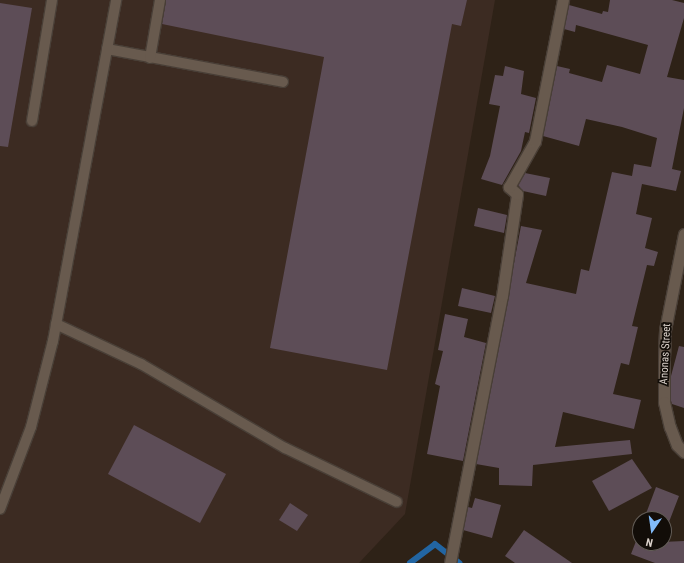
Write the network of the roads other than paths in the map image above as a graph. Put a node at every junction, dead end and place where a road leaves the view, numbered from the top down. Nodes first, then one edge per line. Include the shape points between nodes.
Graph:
1 (52, 0) edge
2 (116, 0) edge
3 (160, 0) edge
4 (563, 0) edge
5 (107, 48) junction
6 (150, 58) junction
7 (283, 82) dead end
8 (32, 121) dead end
9 (684, 239) edge
10 (56, 324) junction
11 (684, 452) edge
12 (397, 502) dead end
13 (0, 509) edge
14 (450, 563) edge

1 - 8 lane
2 - 5 lane
3 - 6 lane
4 - 14 street via 535,141 509,187 517,194 502,296
5 - 6 lane
5 - 10 lane
6 - 7 lane
9 - 11 street, Anonas Street via 665,330 664,402 677,445
10 - 12 lane via 141,364 285,448
10 - 13 lane via 31,427

